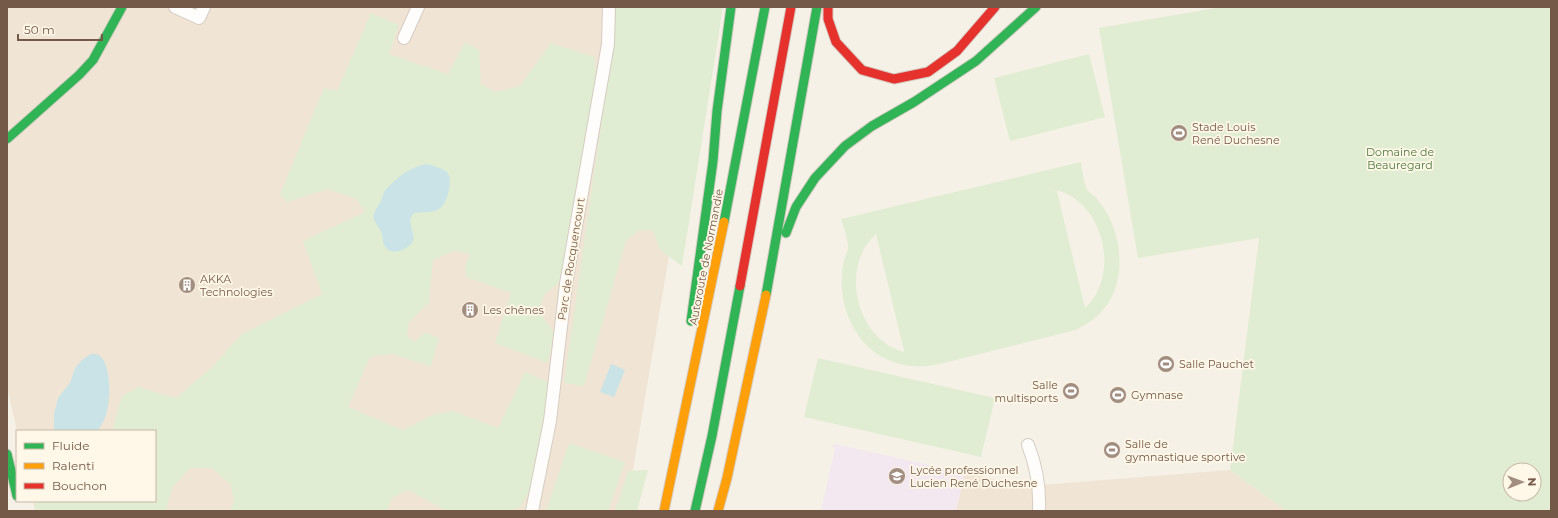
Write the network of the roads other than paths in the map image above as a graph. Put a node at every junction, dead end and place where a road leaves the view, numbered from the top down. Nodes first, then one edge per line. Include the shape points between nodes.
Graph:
1 (122, 7) edge
2 (175, 7) edge
3 (204, 7) edge
4 (418, 7) edge
5 (608, 7) edge
6 (731, 7) edge
7 (765, 7) edge
8 (792, 7) edge
9 (817, 7) edge
10 (828, 7) edge
11 (995, 7) edge
12 (1036, 7) edge
13 (113, 22) junction
14 (404, 38) dead end
15 (89, 48) dead end
16 (728, 97) dead end
17 (7, 139) edge
18 (713, 161) junction
19 (762, 316) junction
20 (690, 330) dead end
21 (690, 344) dead end
22 (694, 378) junction
23 (1028, 445) dead end
24 (7, 454) edge
25 (16, 492) edge
26 (532, 511) edge
27 (664, 511) edge
28 (694, 511) edge
29 (718, 511) edge
30 (1039, 511) edge

1 - 13 main road
2 - 3 street via 199,18
4 - 14 street
5 - 26 street, Parc de Rocquencourt via 608,44 566,284 550,421
6 - 18 main road
7 - 22 main road, Autoroute de Normandie
8 - 28 main road via 712,436
9 - 19 main road
10 - 11 main road via 828,19 836,42 862,70 894,79 928,72 957,51
12 - 19 main road via 976,61 872,126 845,146 815,178 796,207 786,232 768,304
13 - 15 main road
13 - 17 main road via 92,60 79,75
16 - 18 main road
18 - 20 main road
19 - 29 main road
21 - 22 main road
22 - 27 main road, Autoroute de Normandie
23 - 30 street via 1038,488
24 - 25 main road

